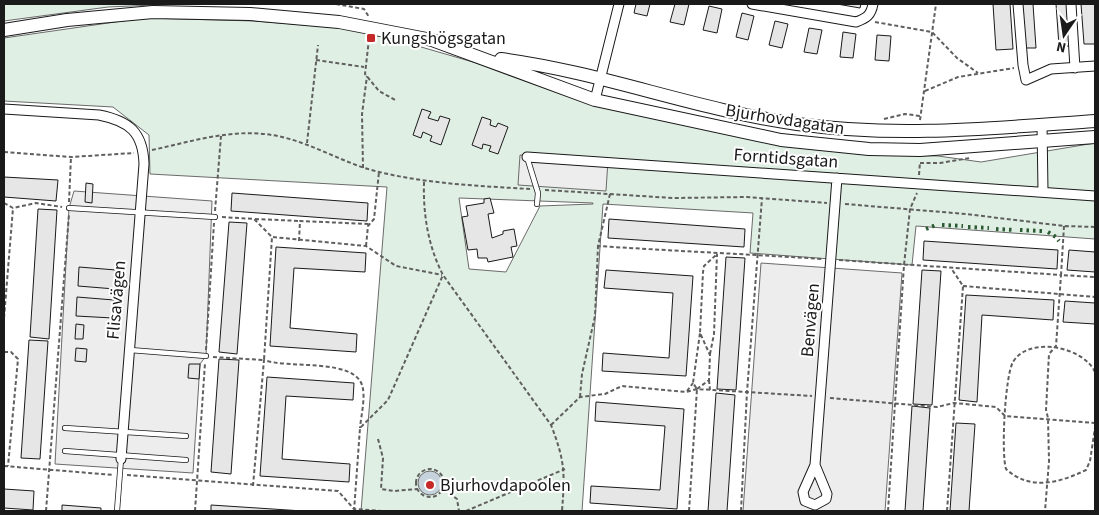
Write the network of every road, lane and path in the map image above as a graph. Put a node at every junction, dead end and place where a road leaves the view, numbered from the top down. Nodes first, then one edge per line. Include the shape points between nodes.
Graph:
1 (336, 4) edge
2 (619, 4) edge
3 (752, 4) edge
4 (873, 4) edge
5 (936, 4) edge
6 (1018, 4) edge
7 (1071, 4) edge
8 (251, 9) edge
9 (867, 17) junction
10 (369, 19) dead end
11 (4, 30) edge
12 (932, 32) junction
13 (369, 38) dead end
14 (318, 45) dead end
15 (478, 56) junction
16 (316, 60) junction
17 (1095, 66) edge
18 (364, 67) junction
19 (1075, 68) junction
20 (978, 73) junction
21 (367, 76) junction
22 (601, 80) junction
23 (1026, 80) junction
24 (924, 92) junction
25 (595, 100) junction
26 (397, 101) dead end
27 (4, 108) edge
28 (920, 116) junction
29 (882, 121) dead end
30 (1095, 121) edge
31 (920, 125) dead end
32 (1042, 125) junction
33 (221, 136) junction
34 (1095, 137) edge
35 (1041, 142) junction
36 (306, 143) junction
37 (152, 150) dead end
38 (4, 152) edge
39 (136, 153) dead end
40 (71, 156) junction
41 (527, 157) joint
42 (920, 157) dead end
43 (970, 158) dead end
44 (920, 163) junction
45 (363, 168) junction
46 (379, 172) junction
47 (919, 175) dead end
48 (837, 178) junction
49 (424, 181) junction
50 (537, 190) junction
51 (918, 191) dead end
52 (1043, 192) junction
53 (610, 194) junction
54 (1095, 196) edge
55 (762, 198) junction
56 (4, 203) edge
57 (827, 203) dead end
58 (537, 204) dead end
59 (845, 204) dead end
60 (13, 208) junction
61 (69, 208) junction
62 (910, 209) junction
63 (140, 211) junction
64 (215, 217) junction
65 (254, 219) junction
66 (300, 221) junction
67 (369, 224) junction
68 (1064, 226) junction
69 (1095, 227) edge
70 (272, 237) junction
71 (299, 241) junction
72 (366, 246) junction
73 (598, 246) junction
74 (716, 254) junction
75 (758, 255) junction
76 (832, 259) junction
77 (904, 265) junction
78 (951, 268) junction
79 (443, 275) junction
80 (1061, 275) junction
81 (1095, 277) edge
82 (963, 286) junction
83 (1059, 294) junction
84 (1095, 297) edge
85 (4, 318) edge
86 (700, 333) junction
87 (1056, 346) junction
88 (128, 350) junction
89 (4, 352) edge
90 (710, 355) junction
91 (206, 356) junction
92 (264, 360) junction
93 (1095, 372) edge
94 (709, 380) junction
95 (693, 382) junction
96 (697, 389) junction
97 (710, 390) dead end
98 (686, 392) dead end
99 (580, 396) dead end
100 (65, 428) dead end
101 (360, 428) junction
102 (1095, 428) edge
103 (123, 432) junction
104 (186, 436) dead end
105 (378, 439) dead end
106 (65, 451) dead end
107 (121, 457) junction
108 (186, 460) dead end
109 (814, 465) dead end
110 (4, 466) edge
111 (8, 466) junction
112 (564, 469) junction
113 (49, 470) junction
114 (120, 475) junction
115 (198, 480) junction
116 (1047, 484) junction
117 (253, 486) junction
118 (418, 489) junction
119 (443, 489) junction
120 (354, 510) edge
121 (46, 511) edge
122 (117, 511) edge
123 (195, 511) edge
124 (383, 511) edge
125 (459, 511) edge
126 (466, 511) edge
127 (562, 511) edge
128 (689, 511) edge
129 (741, 511) edge
130 (888, 511) edge
131 (947, 511) edge
132 (1045, 511) edge

1 - 10 path via 364,9
2 - 22 street
3 - 9 street via 856,22
4 - 9 street
5 - 12 path
6 - 23 street
7 - 19 street
8 - 11 main road, Bjurhovdagatan via 154,12
8 - 15 main road, Bjurhovdagatan via 432,40
9 - 12 path via 874,22
12 - 20 path via 957,58
12 - 24 path
13 - 18 path
14 - 16 path
15 - 22 main road, Bjurhovdagatan via 542,64
15 - 25 main road, Bjurhovdagatan
16 - 18 path
16 - 36 path
17 - 19 street
18 - 21 path
19 - 23 street via 1051,69
20 - 23 path via 1015,68
20 - 24 path via 941,83
21 - 26 path via 379,90
21 - 45 path via 362,114
22 - 25 street
22 - 32 main road, Bjurhovdagatan via 734,112 847,130 930,133
24 - 28 path
25 - 35 main road, Bjurhovdagatan via 782,140 869,149 920,150
27 - 63 street, Flisavägen via 99,114 124,123 135,132 141,143 144,164
28 - 29 path via 905,114 886,117
28 - 31 path
30 - 32 main road, Bjurhovdagatan
32 - 35 street
33 - 36 path via 265,134
33 - 37 path
33 - 64 path
34 - 35 main road, Bjurhovdagatan
35 - 52 street
36 - 45 path
38 - 40 path
39 - 40 path
40 - 61 path
41 - 48 street, Forntidsgatan
41 - 50 lane
42 - 44 path
43 - 44 path
44 - 47 path
45 - 46 path
46 - 49 path
46 - 67 path via 374,219
48 - 52 street, Forntidsgatan
48 - 76 street, Benvägen
49 - 50 path
49 - 79 path via 426,225
50 - 53 path
50 - 58 lane
51 - 62 path
52 - 54 street, Forntidsgatan
53 - 55 path
53 - 73 path
55 - 57 path
55 - 75 path
56 - 60 path
59 - 62 path
60 - 61 path via 36,203
60 - 85 path
61 - 63 lane
61 - 113 path
62 - 68 path
62 - 77 path
63 - 64 lane
63 - 88 street, Flisavägen
64 - 65 path
64 - 91 path
65 - 66 path
65 - 70 path
66 - 67 path
66 - 71 path
67 - 72 path
68 - 69 path
68 - 80 path
70 - 71 path
70 - 92 path
71 - 72 path
72 - 79 path via 396,266
73 - 74 path
73 - 99 path via 595,316
74 - 75 path
74 - 86 path via 704,266
74 - 90 path via 714,334
75 - 76 path
75 - 129 path
76 - 77 path
76 - 109 street, Benvägen
77 - 78 path
77 - 130 path
78 - 80 path
78 - 82 path
79 - 101 path via 388,400
79 - 112 path via 551,425 561,450
80 - 81 path
80 - 83 path
82 - 83 path
82 - 131 path
83 - 84 path
83 - 87 path
86 - 90 path
86 - 95 path
87 - 93 path via 1082,355
87 - 116 path via 1049,354 1048,364
87 - 116 path via 1026,351 1013,361 1003,449 1006,469 1013,475 1022,480
88 - 91 lane
88 - 103 street, Flisavägen
89 - 111 path via 11,352 18,359
90 - 94 path
91 - 92 path
91 - 115 path
92 - 101 path via 275,364 341,368 358,377 363,387
92 - 117 path
94 - 96 path
94 - 97 path
95 - 96 path
95 - 98 path
96 - 128 path
100 - 103 lane
101 - 120 path
102 - 116 path via 1086,470
103 - 104 lane
103 - 107 street, Flisavägen
105 - 118 path via 383,458 380,489
106 - 107 lane
107 - 108 lane
107 - 114 lane
110 - 111 path
111 - 113 path
112 - 126 path
112 - 127 path
113 - 114 path
113 - 121 path
114 - 115 path
114 - 122 lane
115 - 117 path
115 - 123 path
116 - 132 path
117 - 120 path via 338,491
118 - 119 path via 430,497
118 - 119 path via 418,476 430,469 442,476
119 - 125 path via 457,499
120 - 124 path

